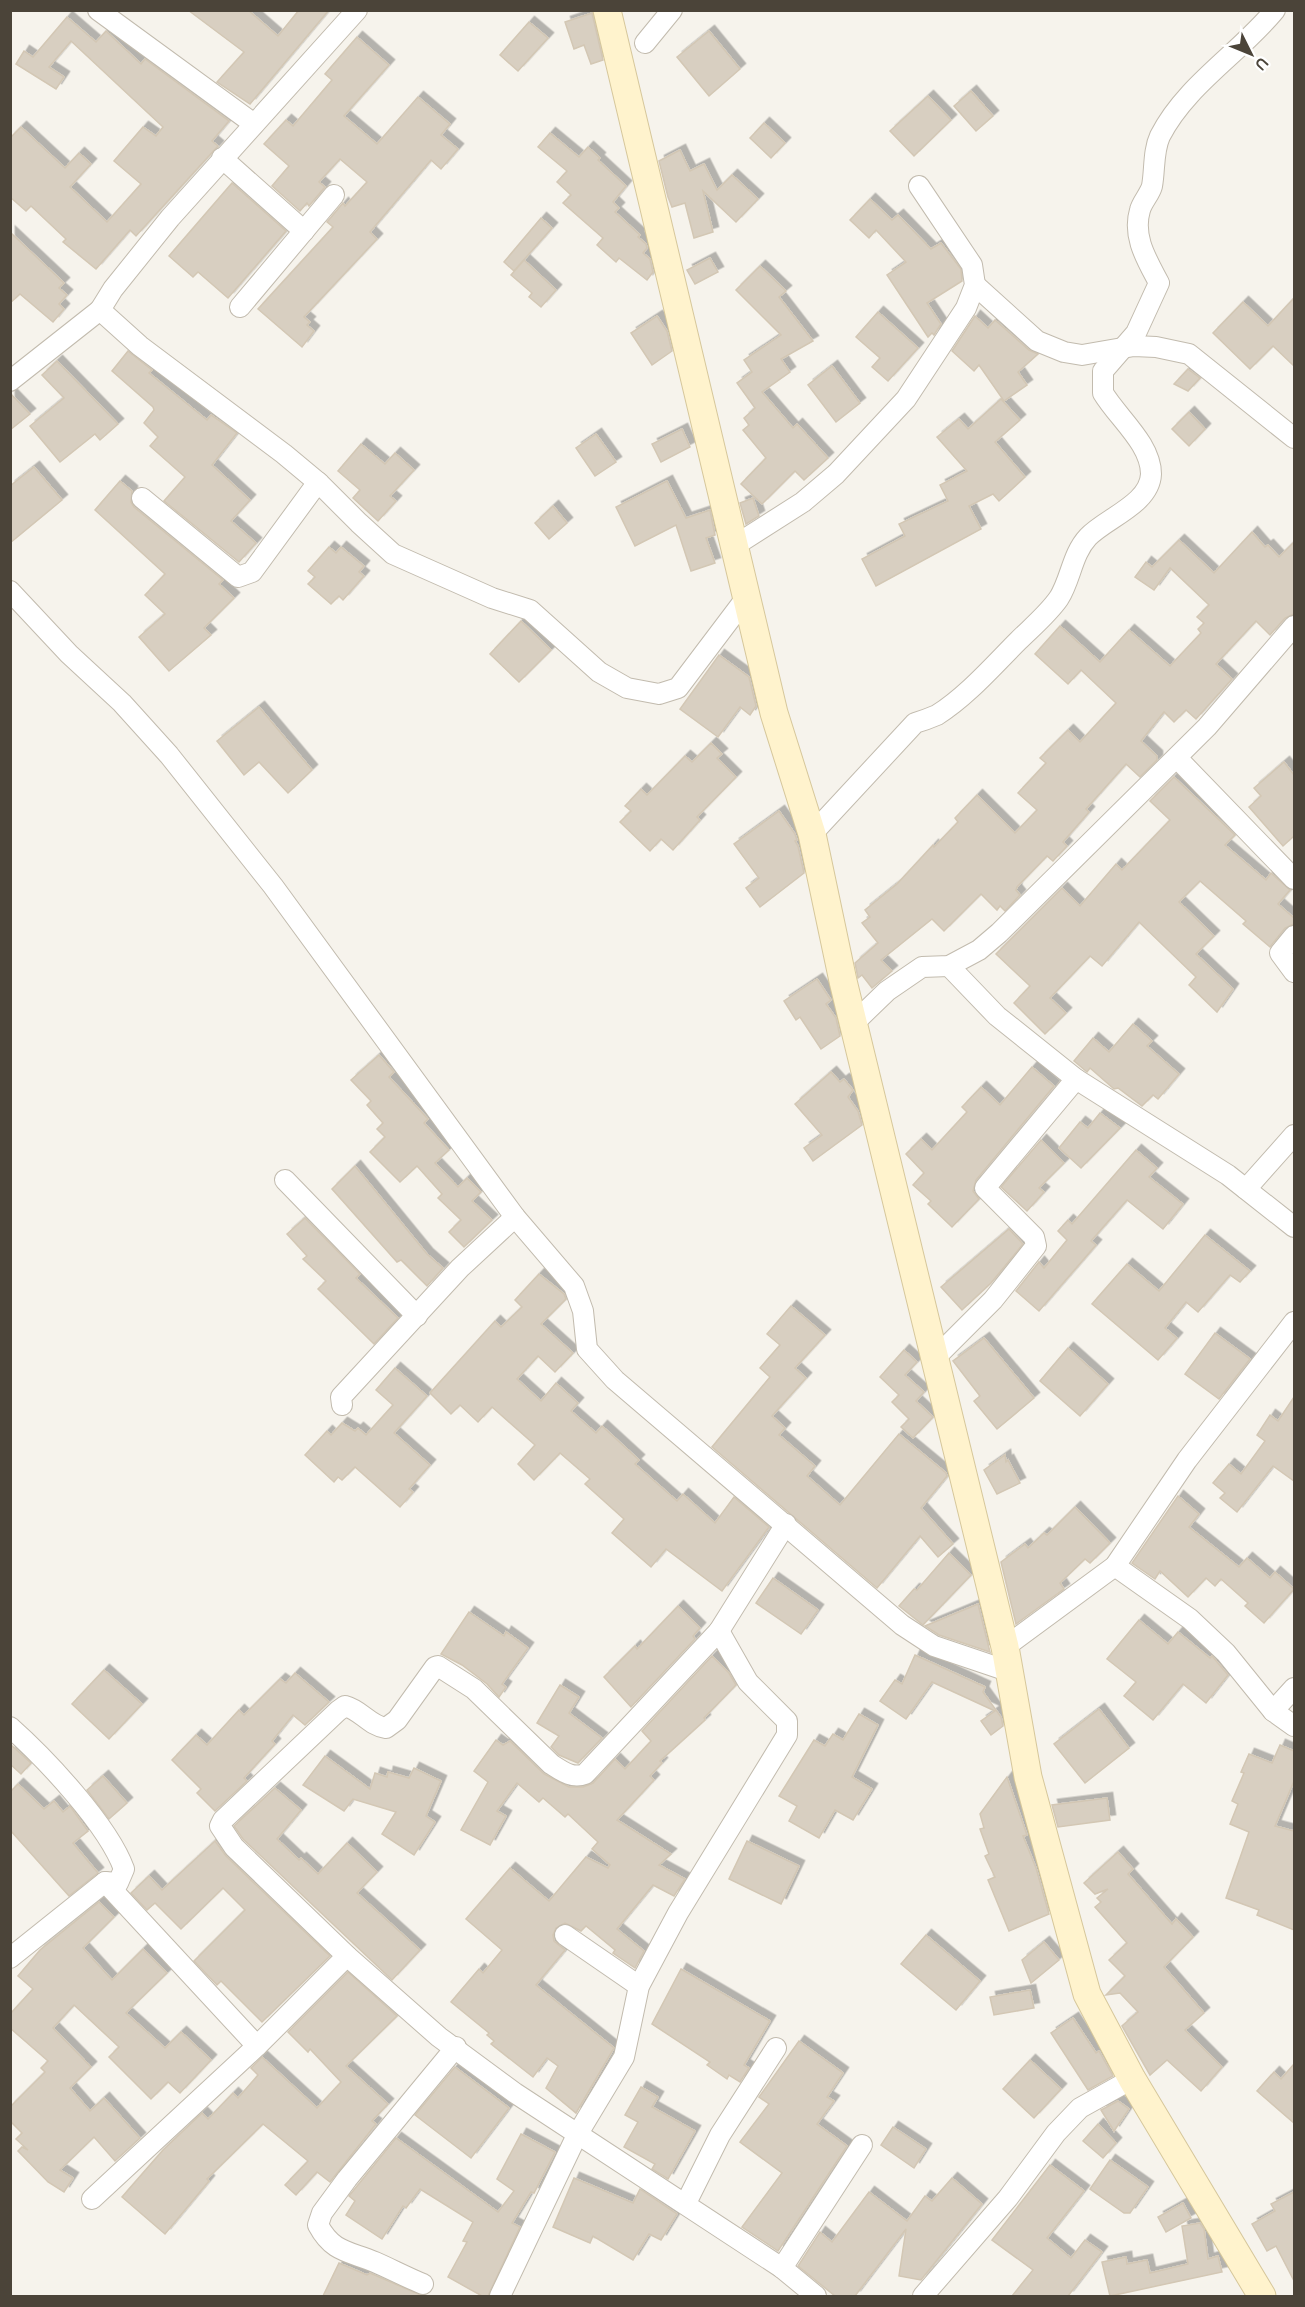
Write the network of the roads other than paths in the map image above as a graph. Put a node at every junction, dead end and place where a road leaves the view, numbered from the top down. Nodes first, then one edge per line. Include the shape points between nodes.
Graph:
1 (357, 10) edge
2 (607, 10) edge
3 (672, 10) edge
4 (1275, 10) edge
5 (101, 11) edge
6 (645, 43) dead end
7 (254, 124) junction
8 (222, 158) junction
9 (919, 186) dead end
10 (334, 195) dead end
11 (303, 231) junction
12 (975, 285) junction
13 (240, 307) dead end
14 (100, 310) junction
15 (1124, 348) junction
16 (10, 381) edge
17 (1294, 438) edge
18 (318, 482) junction
19 (142, 498) dead end
20 (734, 546) junction
21 (10, 591) edge
22 (746, 598) junction
23 (1294, 626) edge
24 (1177, 758) junction
25 (812, 834) junction
26 (1294, 879) edge
27 (1294, 936) edge
28 (949, 966) junction
29 (1294, 972) edge
30 (855, 1022) junction
31 (1076, 1079) junction
32 (1294, 1135) edge
33 (285, 1180) dead end
34 (1246, 1189) junction
35 (515, 1217) junction
36 (1294, 1227) edge
37 (417, 1316) junction
38 (1294, 1322) edge
39 (935, 1358) junction
40 (342, 1405) dead end
41 (786, 1524) junction
42 (1115, 1566) junction
43 (718, 1631) junction
44 (1006, 1659) junction
45 (1294, 1688) edge
46 (1273, 1711) junction
47 (1294, 1726) edge
48 (10, 1727) edge
49 (105, 1882) junction
50 (565, 1935) dead end
51 (347, 1956) junction
52 (10, 1958) edge
53 (639, 1986) junction
54 (257, 2046) junction
55 (456, 2047) junction
56 (776, 2048) dead end
57 (1132, 2079) junction
58 (577, 2135) junction
59 (862, 2145) dead end
60 (92, 2199) dead end
61 (686, 2204) junction
62 (782, 2268) junction
63 (423, 2284) dead end
64 (500, 2296) edge
65 (816, 2296) edge
66 (923, 2296) edge
67 (1262, 2296) edge

1 - 7 street
2 - 20 street
3 - 6 street
4 - 15 street via 1190,96 1160,137 1152,187 1140,208 1136,229 1159,283 1136,333
5 - 7 street
7 - 8 street
8 - 11 street
8 - 14 street via 113,289
9 - 12 street via 962,247 972,265
10 - 11 street
11 - 13 street
12 - 15 street via 1037,341 1082,355
12 - 20 street via 966,308 906,399 836,474 803,502
14 - 16 street
14 - 18 street via 140,346
15 - 17 street via 1156,347 1189,354
15 - 25 street via 1104,371 1103,393 1149,461 1151,476 1147,489 1086,539 1058,599 1036,623 962,695 935,716 915,723
18 - 19 street via 252,572 238,577
18 - 22 street via 393,554 492,598 530,610 599,672 627,688 659,694 678,688
20 - 22 street
21 - 35 street via 169,755 273,886
22 - 25 street via 774,713
23 - 24 street
24 - 26 street
24 - 28 street via 999,933 979,950
25 - 30 street
27 - 29 street via 1280,953
28 - 30 street via 922,967 887,991
28 - 31 street via 998,1016
30 - 39 street
31 - 34 street
31 - 39 street via 985,1188 1034,1237 1036,1246 993,1300
32 - 34 street
33 - 37 street
34 - 36 street
35 - 37 street via 460,1268
35 - 41 street via 574,1286 583,1311 586,1349 615,1380
37 - 40 street via 341,1397
38 - 42 street via 1187,1460
39 - 44 street
41 - 43 street
41 - 44 street via 902,1625 934,1646
42 - 44 street
42 - 46 street via 1190,1619 1226,1653
43 - 51 street via 582,1776 565,1774 551,1764 474,1689 438,1666 397,1720 386,1728 378,1727 353,1708 345,1706 338,1711 223,1820 220,1831
43 - 53 street via 748,1682 787,1721 787,1735 678,1913
44 - 57 street via 1028,1777 1087,1994
45 - 46 street
46 - 47 street
48 - 49 street via 43,1757 120,1858 123,1877 118,1883
49 - 52 street
49 - 54 street
50 - 53 street
51 - 54 street
51 - 55 street via 439,2037
53 - 58 street via 624,2057
54 - 60 street
55 - 58 street
55 - 63 street via 347,2180 322,2213 318,2225 325,2238 340,2250
56 - 61 street via 720,2135
57 - 66 street via 1080,2108
57 - 67 street
58 - 61 street
58 - 64 street
59 - 62 street
61 - 62 street
62 - 65 street

